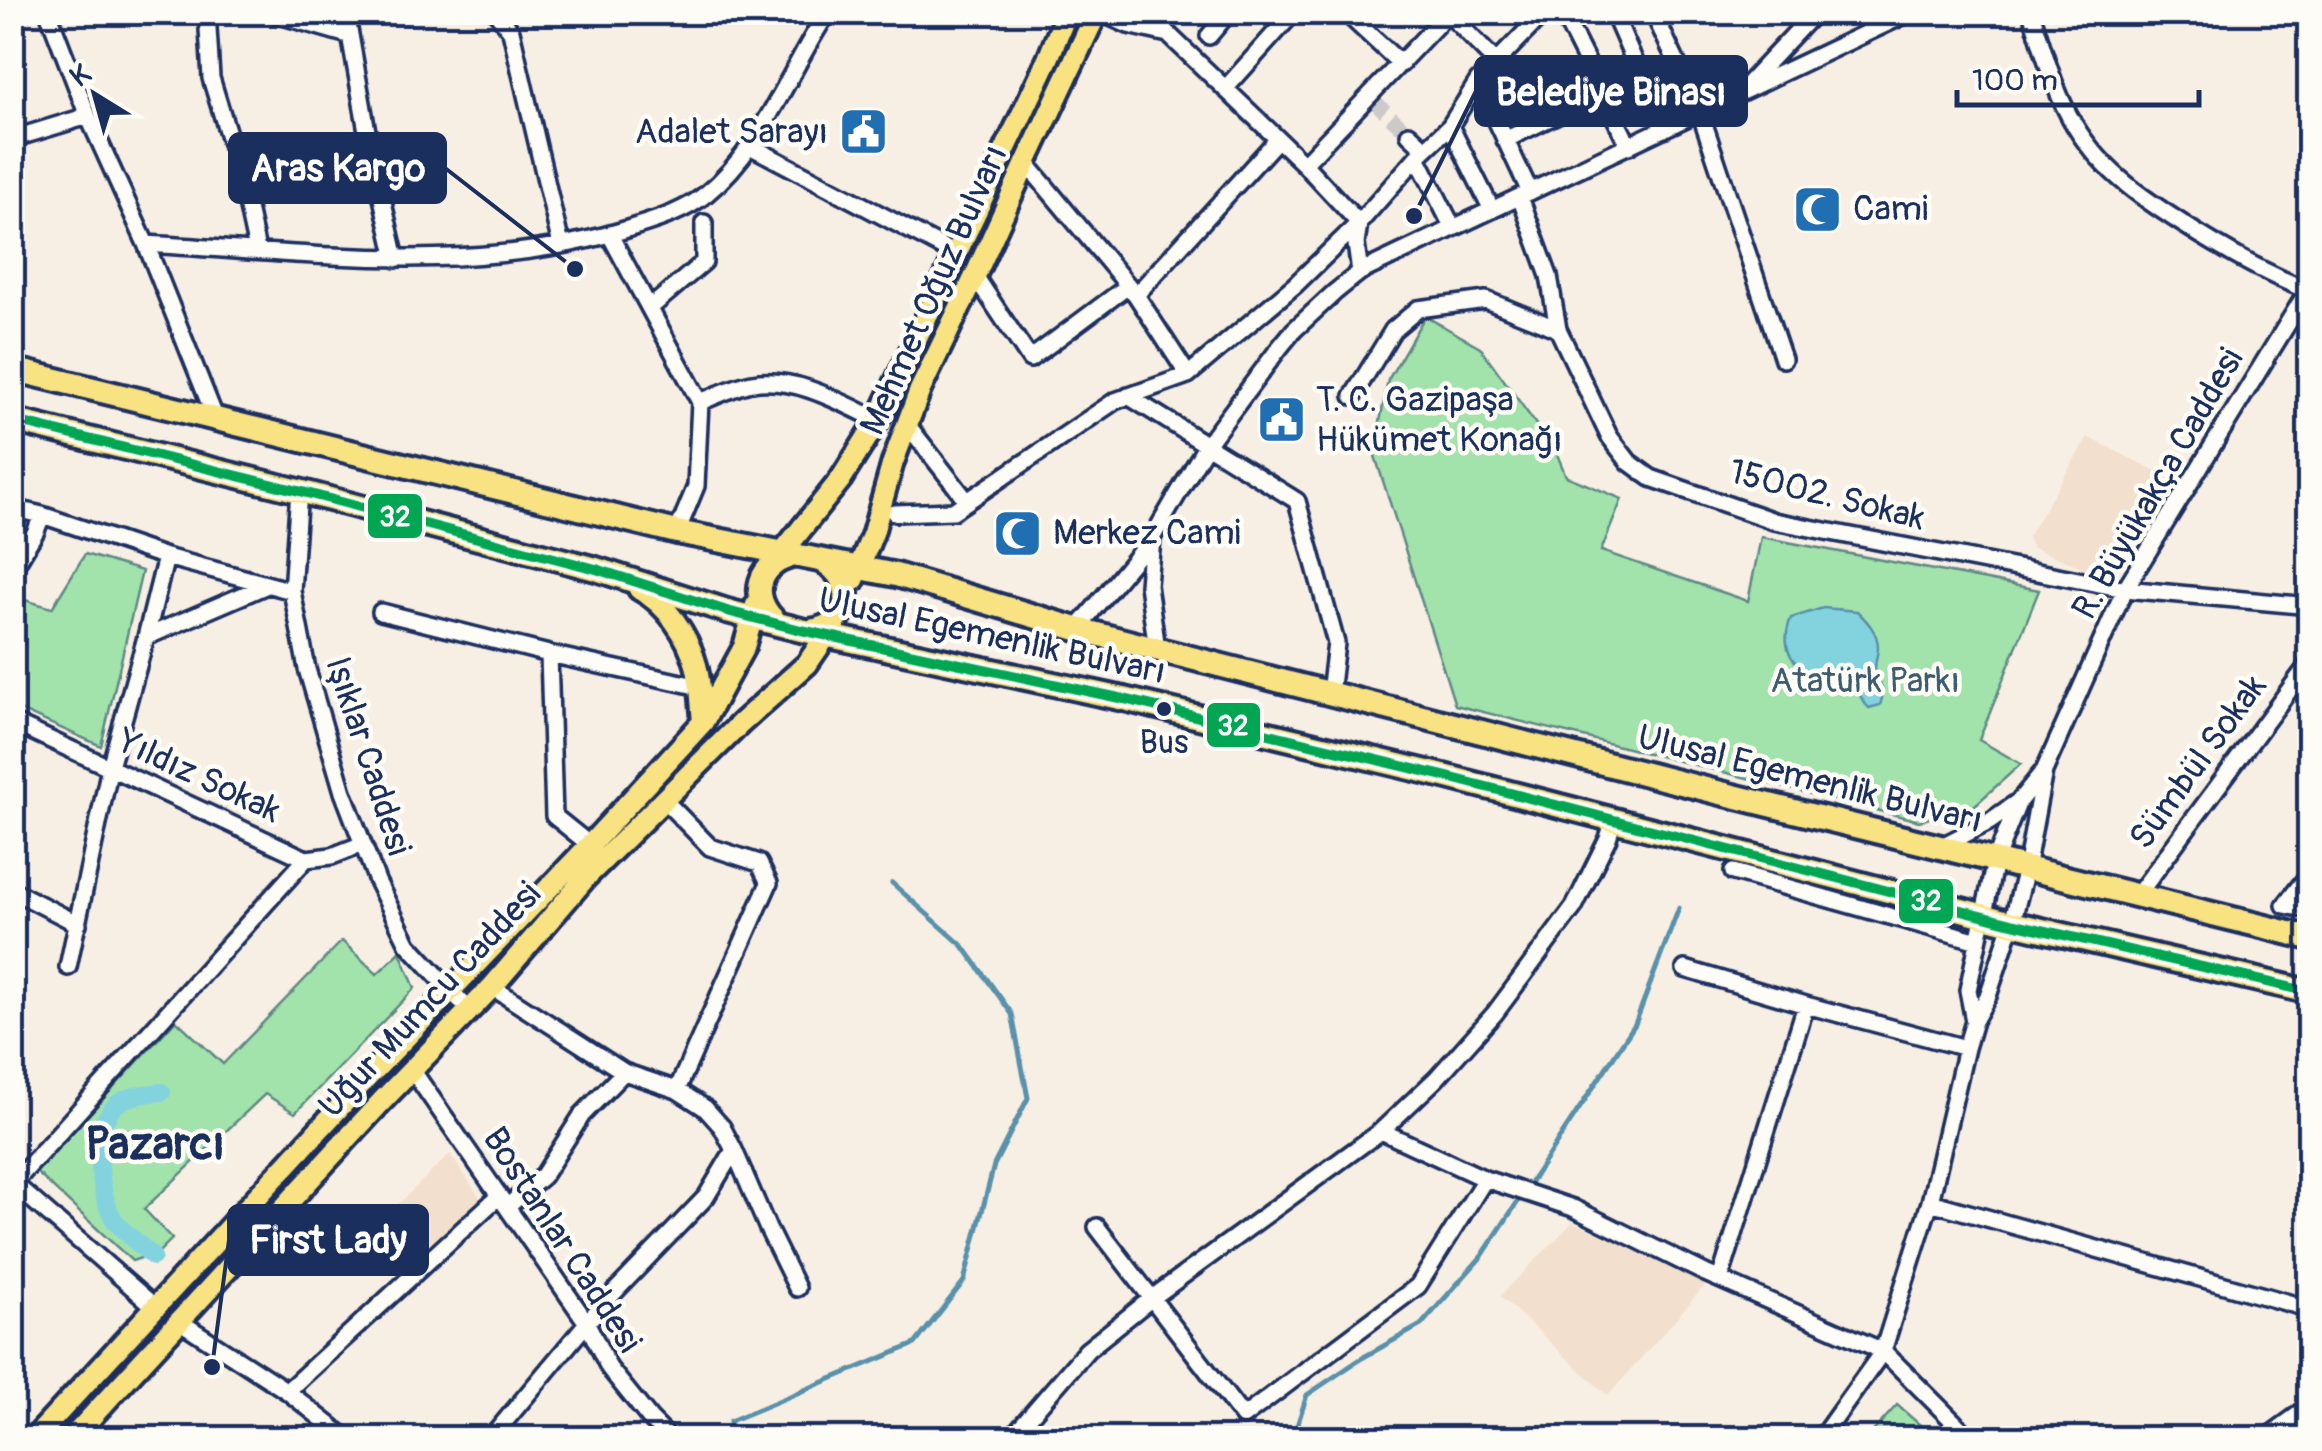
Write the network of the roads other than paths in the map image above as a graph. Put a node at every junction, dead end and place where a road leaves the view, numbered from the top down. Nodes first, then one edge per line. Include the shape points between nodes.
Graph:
1 (48, 12) edge
2 (207, 12) edge
3 (268, 12) edge
4 (346, 12) edge
5 (496, 12) edge
6 (1067, 12) edge
7 (1098, 12) edge
8 (1150, 12) edge
9 (1230, 12) edge
10 (1294, 12) edge
11 (1344, 12) edge
12 (1545, 12) edge
13 (1562, 12) edge
14 (1613, 12) edge
15 (1654, 12) edge
16 (1815, 12) edge
17 (1911, 12) edge
18 (2031, 12) edge
19 (1448, 13) edge
20 (820, 16) edge
21 (1168, 34) junction
22 (348, 35) junction
23 (1208, 36) dead end
24 (1496, 62) junction
25 (1400, 64) junction
26 (1478, 81) junction
27 (1225, 89) junction
28 (1603, 92) junction
29 (1738, 94) junction
30 (1700, 112) junction
31 (88, 116) junction
32 (1450, 126) junction
33 (1664, 129) junction
34 (1409, 134) tunnel mouth
35 (12, 139) edge
36 (1278, 140) junction
37 (1505, 140) junction
38 (750, 146) junction
39 (1628, 146) junction
40 (1421, 153) junction
41 (1026, 163) junction
42 (1304, 164) junction
43 (1525, 195) junction
44 (1492, 210) junction
45 (704, 223) dead end
46 (1360, 223) junction
47 (1454, 228) junction
48 (610, 235) junction
49 (146, 244) junction
50 (561, 245) junction
51 (257, 250) junction
52 (957, 255) junction
53 (396, 259) junction
54 (1360, 272) junction
55 (976, 276) junction
56 (2309, 290) edge
57 (1132, 291) junction
58 (650, 308) junction
59 (1558, 329) junction
60 (1782, 358) dead end
61 (12, 369) edge
62 (1188, 375) junction
63 (1128, 396) junction
64 (1353, 396) dead end
65 (700, 402) junction
66 (215, 417) junction
67 (12, 420) edge
68 (878, 420) junction
69 (906, 423) junction
70 (1206, 446) junction
71 (299, 490) junction
72 (967, 501) junction
73 (12, 508) edge
74 (42, 514) junction
75 (895, 514) dead end
76 (677, 532) junction
77 (1152, 538) junction
78 (784, 556) junction
79 (166, 558) junction
80 (823, 561) junction
81 (860, 566) junction
82 (596, 570) junction
83 (12, 571) edge
84 (267, 584) junction
85 (2124, 590) junction
86 (292, 591) junction
87 (756, 605) junction
88 (2310, 606) edge
89 (844, 607) junction
90 (381, 612) dead end
91 (1077, 629) junction
92 (801, 630) junction
93 (827, 636) junction
94 (146, 637) junction
95 (1157, 649) junction
96 (548, 654) junction
97 (2310, 662) edge
98 (700, 687) junction
99 (1330, 694) junction
100 (12, 722) edge
101 (703, 722) junction
102 (110, 767) junction
103 (2044, 771) junction
104 (664, 800) junction
105 (2018, 802) junction
106 (1614, 820) junction
107 (363, 844) junction
108 (590, 845) junction
109 (1940, 848) junction
110 (306, 859) junction
111 (1995, 861) junction
112 (2026, 868) junction
113 (1733, 872) dead end
114 (2310, 873) edge
115 (12, 890) edge
116 (2136, 898) junction
117 (2310, 910) edge
118 (1983, 915) junction
119 (2012, 922) junction
120 (78, 924) junction
121 (2310, 938) edge
122 (1978, 940) junction
123 (68, 968) dead end
124 (1685, 969) dead end
125 (492, 987) junction
126 (450, 992) junction
127 (2310, 992) edge
128 (1806, 1005) junction
129 (469, 1010) junction
130 (1974, 1022) junction
131 (1966, 1048) junction
132 (414, 1068) junction
133 (624, 1072) junction
134 (677, 1090) junction
135 (1382, 1131) junction
136 (734, 1150) junction
137 (1485, 1180) junction
138 (13, 1184) edge
139 (503, 1201) junction
140 (1930, 1202) junction
141 (1097, 1226) dead end
142 (1720, 1279) junction
143 (797, 1288) dead end
144 (1152, 1298) junction
145 (155, 1307) junction
146 (2310, 1309) edge
147 (179, 1321) junction
148 (588, 1324) junction
149 (1882, 1351) junction
150 (287, 1391) junction
151 (2310, 1406) edge
152 (35, 1438) edge
153 (72, 1438) edge
154 (346, 1438) edge
155 (491, 1438) edge
156 (669, 1438) edge
157 (1011, 1438) edge
158 (1821, 1438) edge
159 (1970, 1438) edge
160 (2266, 1438) edge

1 - 31 street
2 - 51 street via 211,78
3 - 22 street
4 - 22 street
5 - 50 street via 511,31
6 - 52 main road, Mehmet Oğuz Bulvarı
7 - 21 street
7 - 41 main road, Mehmet Oğuz Bulvarı
8 - 21 street
9 - 23 street
10 - 27 street
11 - 25 street
12 - 24 street
13 - 28 street
14 - 33 street
15 - 30 street
16 - 29 street
17 - 29 street
18 - 56 street via 2060,98 2116,178 2223,249
19 - 24 street
19 - 25 street
20 - 38 street
21 - 27 street
22 - 53 street
24 - 26 street
25 - 42 street
26 - 32 street
26 - 37 street, 15002. Sokak
27 - 36 street
28 - 37 street
28 - 39 street
29 - 30 street
30 - 33 street
30 - 60 street
31 - 35 street
31 - 49 street
32 - 40 street
32 - 44 street
33 - 39 street
34 - 40 street
36 - 42 street
36 - 57 street
37 - 43 street, 15002. Sokak
38 - 48 street via 704,196
38 - 52 street
39 - 43 street
40 - 46 street
40 - 47 street
41 - 55 main road, Mehmet Oğuz Bulvarı
41 - 57 street
42 - 46 street
43 - 44 street
43 - 59 street, 15002. Sokak
44 - 47 street
45 - 58 street via 704,262
46 - 54 street
46 - 62 street
47 - 54 street
48 - 50 street
48 - 58 street
49 - 51 street
49 - 66 street
50 - 53 street
51 - 53 street
52 - 68 main road, Mehmet Oğuz Bulvarı
54 - 70 street via 1294,330
55 - 57 street via 1030,359
55 - 69 main road, Mehmet Oğuz Bulvarı
56 - 85 street, R. Büyükakça Caddesi
57 - 62 street
58 - 65 street
59 - 64 street via 1486,300 1418,309 1394,330
59 - 85 street, 15002. Sokak via 1609,436 1651,478 1774,521
61 - 66 highway, Ulusal Egemenlik Bulvarı
62 - 63 street
63 - 70 street
63 - 72 street
65 - 68 street via 752,383 790,385
65 - 76 street via 696,486
66 - 76 highway, Ulusal Egemenlik Bulvarı
67 - 71 highway, Ulusal Egemenlik Bulvarı
68 - 78 main road, Mehmet Oğuz Bulvarı
69 - 72 street
69 - 81 main road, Mehmet Oğuz Bulvarı
70 - 77 street
70 - 99 street via 1297,500 1336,643
71 - 82 highway, Ulusal Egemenlik Bulvarı
71 - 86 street, Işıklar Caddesi
72 - 75 street via 953,510
73 - 74 street
74 - 79 street
74 - 83 street
76 - 78 highway, Ulusal Egemenlik Bulvarı
77 - 91 street
77 - 95 street via 1148,584
78 - 80 highway, Ulusal Egemenlik Bulvarı
78 - 87 highway via 766,572
79 - 84 street
79 - 94 street
80 - 81 highway, Ulusal Egemenlik Bulvarı
80 - 89 highway via 842,577
81 - 89 main road, Mehmet Oğuz Bulvarı
81 - 91 highway, Ulusal Egemenlik Bulvarı
82 - 87 highway, Ulusal Egemenlik Bulvarı
82 - 98 main road via 658,600 687,642
84 - 86 street
84 - 94 street
85 - 88 street, 15002. Sokak
85 - 103 street, R. Büyükakça Caddesi
86 - 107 street, Işıklar Caddesi via 306,669
87 - 92 highway, Ulusal Egemenlik Bulvarı via 777,623
87 - 101 main road, Uğur Mumcu Caddesi via 744,647
89 - 92 highway via 824,628
89 - 93 main road, Uğur Mumcu Caddesi
90 - 96 street
91 - 95 highway, Ulusal Egemenlik Bulvarı
92 - 93 highway, Ulusal Egemenlik Bulvarı
93 - 104 main road, Uğur Mumcu Caddesi via 807,664
93 - 106 highway, Ulusal Egemenlik Bulvarı via 1124,700
94 - 102 street
95 - 99 highway, Ulusal Egemenlik Bulvarı
96 - 98 street
96 - 108 street via 554,816
97 - 116 street, Sümbül Sokak
98 - 101 main road
99 - 109 highway, Ulusal Egemenlik Bulvarı
100 - 102 street, Yıldız Sokak
101 - 108 main road, Uğur Mumcu Caddesi
102 - 110 street, Yıldız Sokak
102 - 120 street
103 - 105 street, R. Büyükakça Caddesi
103 - 112 street, R. Büyükakça Caddesi
104 - 125 main road, Uğur Mumcu Caddesi via 587,876
104 - 134 street via 710,847 759,863 770,883
105 - 109 street
105 - 111 street, R. Büyükakça Caddesi
106 - 118 highway, Ulusal Egemenlik Bulvarı
106 - 135 street via 1574,908 1494,1013
107 - 110 street, Yıldız Sokak
107 - 126 street, Işıklar Caddesi via 408,944
108 - 126 main road, Uğur Mumcu Caddesi
109 - 111 highway, Ulusal Egemenlik Bulvarı
110 - 138 street
111 - 112 highway, Ulusal Egemenlik Bulvarı
111 - 118 street, R. Büyükakça Caddesi
112 - 116 highway, Ulusal Egemenlik Bulvarı
112 - 119 street, R. Büyükakça Caddesi
113 - 122 street
114 - 117 street via 2286,906
115 - 120 street
116 - 121 highway, Ulusal Egemenlik Bulvarı
118 - 119 highway, Ulusal Egemenlik Bulvarı
118 - 122 street, R. Büyükakça Caddesi
119 - 127 highway, Ulusal Egemenlik Bulvarı
119 - 130 street, R. Büyükakça Caddesi
120 - 123 street
122 - 130 street, R. Büyükakça Caddesi via 1968,990
124 - 128 street
125 - 129 main road, Uğur Mumcu Caddesi
125 - 133 street
126 - 129 street, Işıklar Caddesi
126 - 145 main road, Uğur Mumcu Caddesi
128 - 131 street
128 - 142 street
129 - 132 main road, Uğur Mumcu Caddesi
130 - 131 street
131 - 140 street
132 - 139 street, Bostanlar Caddesi
132 - 147 main road, Uğur Mumcu Caddesi
133 - 134 street
133 - 139 street via 582,1115 543,1176
134 - 136 street via 704,1108
135 - 137 street
135 - 144 street
136 - 143 street
136 - 148 street via 706,1196
137 - 142 street via 1564,1205
137 - 144 street via 1418,1286 1243,1417
138 - 145 street
139 - 148 street, Bostanlar Caddesi
139 - 150 street
140 - 146 street
140 - 149 street
141 - 144 street
142 - 149 street
144 - 157 street via 1087,1350
145 - 152 main road, Uğur Mumcu Caddesi
147 - 150 street
147 - 153 main road, Uğur Mumcu Caddesi
148 - 155 street
148 - 156 street, Bostanlar Caddesi via 610,1368
149 - 158 street
149 - 159 street
150 - 154 street
151 - 160 street

